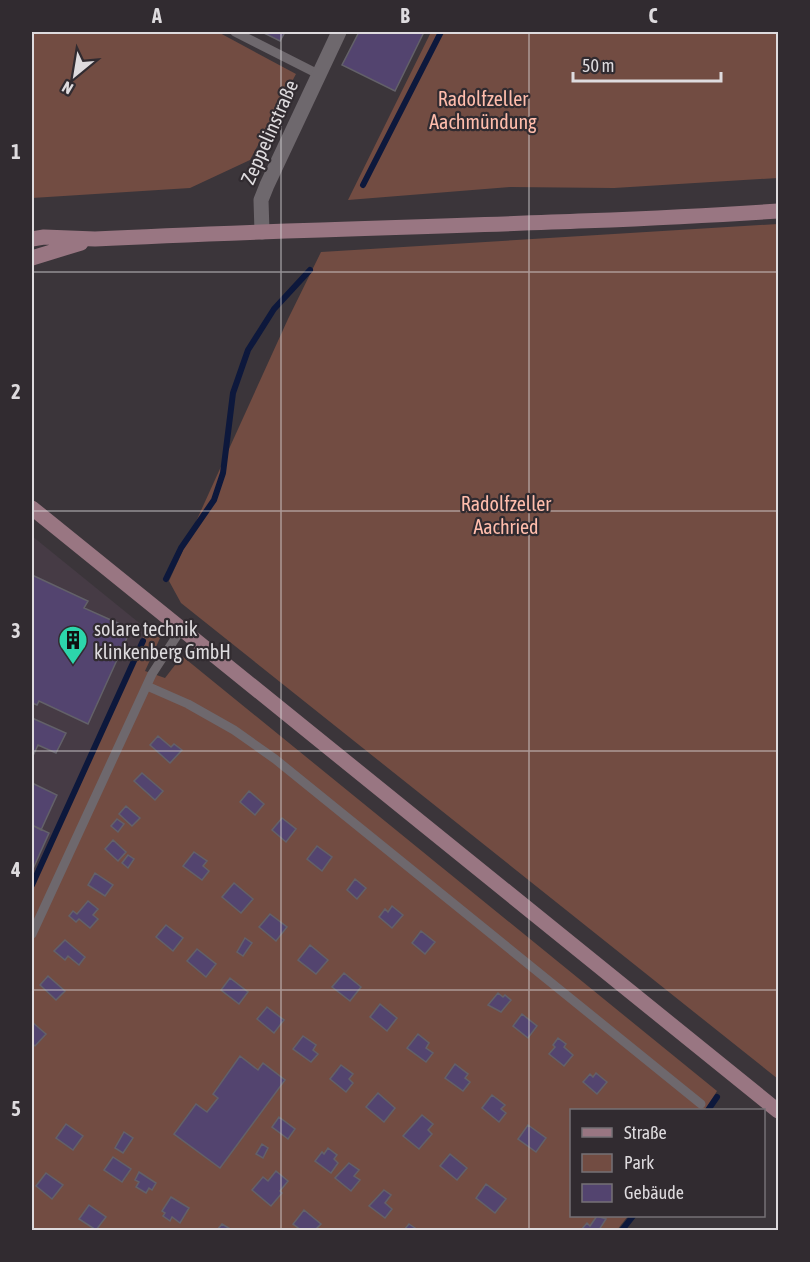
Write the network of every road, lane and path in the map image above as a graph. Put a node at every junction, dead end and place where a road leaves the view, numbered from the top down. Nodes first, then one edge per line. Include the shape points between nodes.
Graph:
1 (235, 32) edge
2 (339, 32) edge
3 (318, 74) junction
4 (778, 212) edge
5 (262, 232) junction
6 (32, 239) edge
7 (95, 239) junction
8 (32, 258) edge
9 (32, 508) edge
10 (182, 628) junction
11 (147, 686) junction
12 (32, 934) edge
13 (701, 1104) dead end
14 (778, 1111) edge

1 - 3 lane
2 - 3 street, Zeppelinstraße
3 - 5 street, Zeppelinstraße via 261,200
4 - 5 main road
5 - 7 main road
6 - 7 main road
7 - 8 main road
9 - 10 main road
10 - 11 lane
10 - 14 main road
11 - 12 lane
11 - 13 lane via 234,730 274,759

